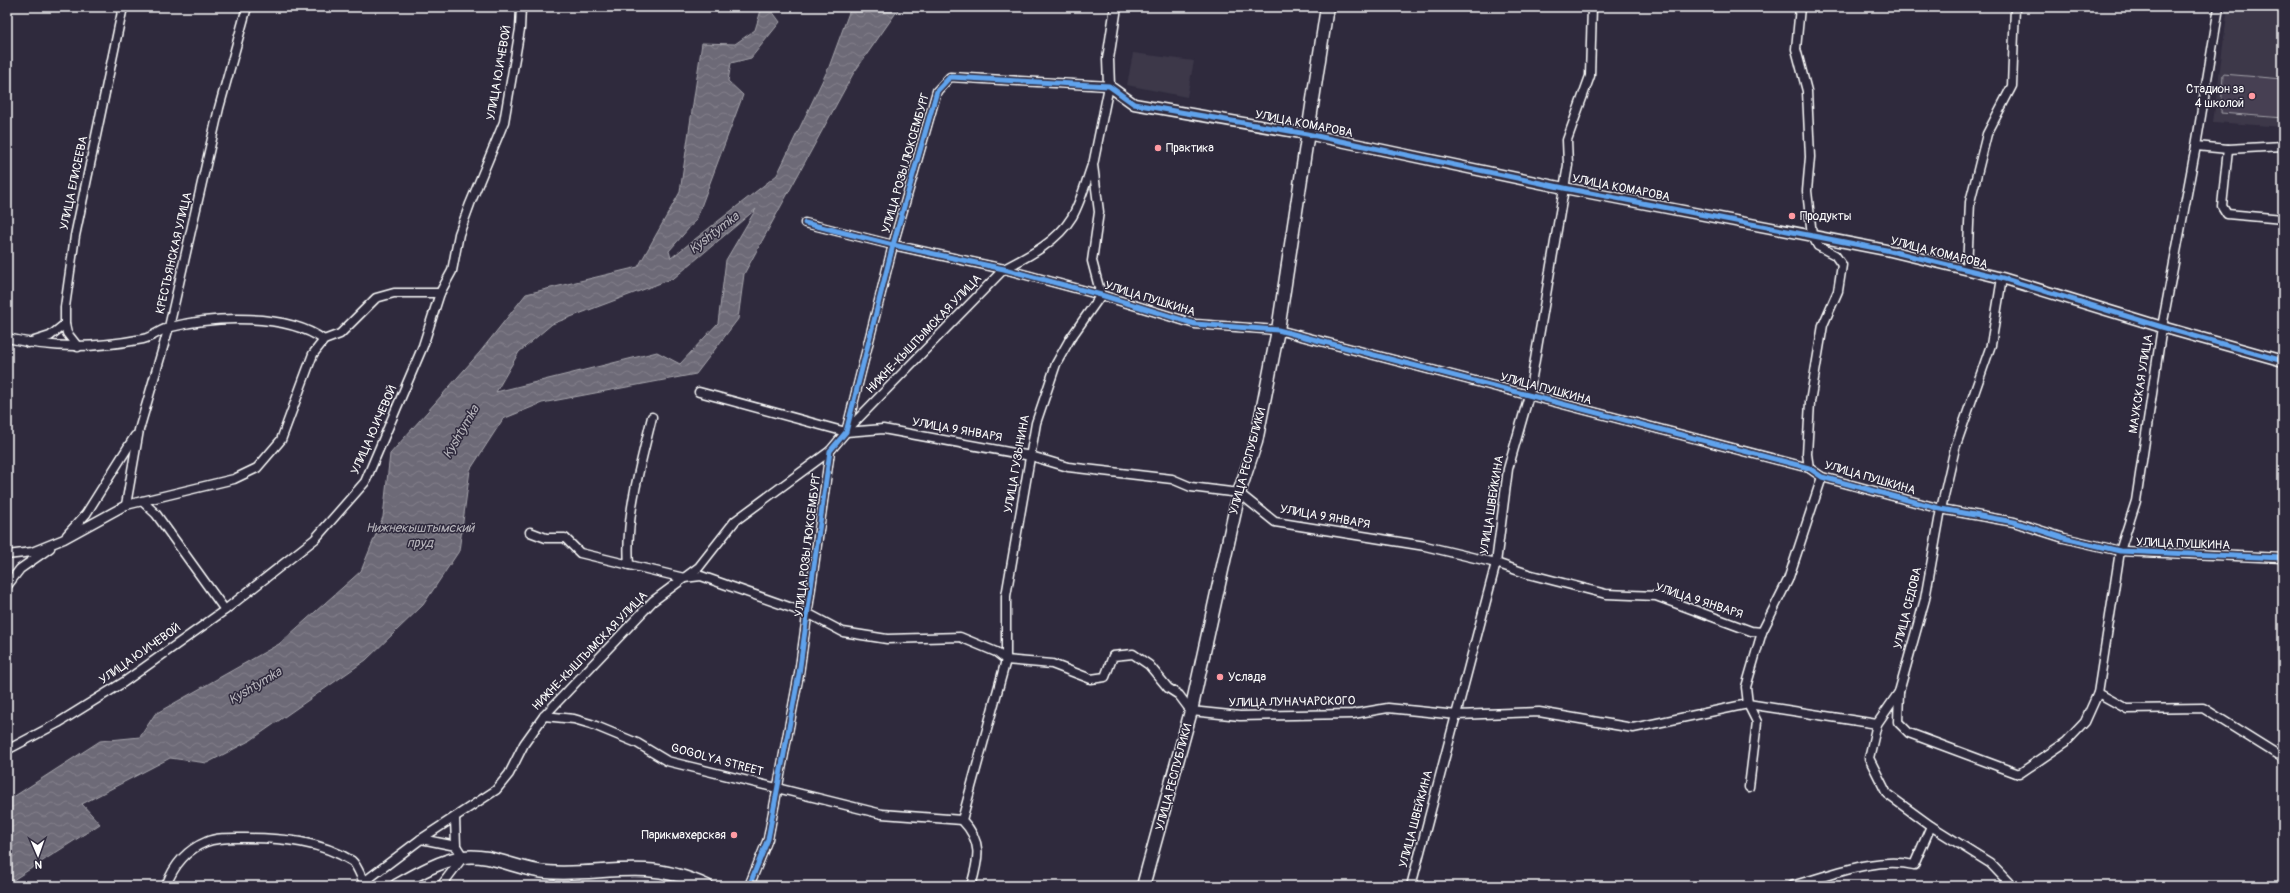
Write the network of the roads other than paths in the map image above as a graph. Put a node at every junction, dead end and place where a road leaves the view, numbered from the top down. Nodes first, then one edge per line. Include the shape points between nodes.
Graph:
1 (124, 7) edge
2 (247, 7) edge
3 (521, 7) edge
4 (1116, 7) edge
5 (1327, 7) edge
6 (1592, 7) edge
7 (1800, 7) edge
8 (2015, 7) edge
9 (2219, 7) edge
10 (1109, 86) junction
11 (1307, 134) junction
12 (2196, 146) junction
13 (2283, 146) edge
14 (2228, 149) junction
15 (1093, 165) junction
16 (1564, 188) junction
17 (2283, 219) edge
18 (805, 223) dead end
19 (1812, 235) junction
20 (893, 245) junction
21 (1004, 269) junction
22 (1967, 269) junction
23 (2002, 278) junction
24 (440, 293) junction
25 (1101, 295) junction
26 (65, 324) junction
27 (169, 327) junction
28 (2162, 327) junction
29 (1278, 330) junction
30 (7, 338) edge
31 (324, 340) junction
32 (28, 343) junction
33 (78, 347) junction
34 (2283, 361) edge
35 (699, 392) dead end
36 (1529, 395) junction
37 (652, 416) dead end
38 (139, 430) junction
39 (846, 432) junction
40 (830, 451) junction
41 (1031, 456) junction
42 (1809, 468) junction
43 (1822, 477) junction
44 (1239, 493) junction
45 (142, 501) junction
46 (126, 505) junction
47 (1941, 509) junction
48 (530, 532) dead end
49 (64, 539) junction
50 (2120, 552) junction
51 (7, 555) edge
52 (2283, 558) edge
53 (1496, 563) junction
54 (629, 565) junction
55 (684, 578) junction
56 (7, 586) edge
57 (225, 610) junction
58 (809, 614) junction
59 (1762, 632) junction
60 (1006, 660) junction
61 (1899, 692) junction
62 (2098, 693) junction
63 (1748, 704) junction
64 (1192, 711) junction
65 (1457, 715) junction
66 (544, 716) junction
67 (1876, 724) junction
68 (7, 750) edge
69 (2283, 758) edge
70 (1749, 787) dead end
71 (777, 788) junction
72 (455, 818) junction
73 (962, 820) junction
74 (1931, 826) junction
75 (421, 839) junction
76 (456, 846) junction
77 (463, 857) junction
78 (363, 884) edge
79 (166, 886) edge
80 (396, 886) edge
81 (441, 886) edge
82 (707, 886) edge
83 (749, 886) edge
84 (970, 886) edge
85 (1143, 886) edge
86 (1411, 886) edge
87 (1791, 886) edge
88 (2012, 886) edge

1 - 26 street, УЛИЦА ЕЛИСЕЕВА via 75,236 65,306
2 - 27 street, КРЕСТЬЯНСКАЯ УЛИЦА via 219,108
3 - 24 street, УЛИЦА Ю.ИЧЕВОЙ via 520,29 504,122 459,234 452,271
4 - 10 street via 1108,59
5 - 11 main road, УЛИЦА РЕСПУБЛИКИ
6 - 16 street, УЛИЦА ШВЕЙКИНА via 1590,76 1567,140 1568,166
7 - 19 street via 1796,49 1807,91 1810,157 1807,191
8 - 22 street via 2012,86 1987,134 1970,202
9 - 12 street, МАУКСКАЯ УЛИЦА
10 - 11 street, УЛИЦА КОМАРОВА via 1134,104
10 - 15 street
10 - 20 street, УЛИЦА РОЗЫ ЛЮКСЕМБУРГ via 950,77 938,91
11 - 16 street, УЛИЦА КОМАРОВА
11 - 29 main road, УЛИЦА РЕСПУБЛИКИ
12 - 14 street
12 - 28 street, МАУКСКАЯ УЛИЦА
13 - 14 street
14 - 17 street via 2222,206 2227,214
15 - 21 street, НИЖНЕ-КЫШТЫМСКАЯ УЛИЦА via 1072,217 1058,234 1034,252
15 - 25 street via 1099,212 1092,261
16 - 19 street, УЛИЦА КОМАРОВА
16 - 36 street, УЛИЦА ШВЕЙКИНА
18 - 20 street, УЛИЦА ПУШКИНА
19 - 22 street, УЛИЦА КОМАРОВА
19 - 42 street via 1818,246 1835,255 1842,264 1842,270 1838,291 1823,325 1810,402 1807,454
20 - 21 street, УЛИЦА ПУШКИНА
20 - 39 street, УЛИЦА РОЗЫ ЛЮКСЕМБУРГ
21 - 25 street, УЛИЦА ПУШКИНА
21 - 39 street, НИЖНЕ-КЫШТЫМСКАЯ УЛИЦА
22 - 23 street, УЛИЦА КОМАРОВА
23 - 28 street, УЛИЦА КОМАРОВА
23 - 47 street, УЛИЦА СЕДОВА via 1991,345 1955,448
24 - 31 street via 394,293 376,298 340,334
24 - 57 street, УЛИЦА Ю.ИЧЕВОЙ via 423,346 365,482 314,539
25 - 29 street, УЛИЦА ПУШКИНА via 1195,324
25 - 41 street, УЛИЦА ГУЗЫНИНА via 1056,364 1036,423
26 - 32 street via 50,336
26 - 33 street via 67,334
27 - 31 street via 200,321 281,322 314,332
27 - 33 street via 145,338
27 - 38 street, КРЕСТЬЯНСКАЯ УЛИЦА
28 - 34 street, УЛИЦА КОМАРОВА
28 - 50 street, МАУКСКАЯ УЛИЦА via 2136,501
29 - 36 street, УЛИЦА ПУШКИНА
29 - 44 main road, УЛИЦА РЕСПУБЛИКИ via 1256,442
30 - 32 street
31 - 45 street via 313,354 281,440 257,468 234,479
32 - 33 street
35 - 39 street, УЛИЦА 9 ЯНВАРЯ
36 - 42 street, УЛИЦА ПУШКИНА
36 - 53 street, УЛИЦА ШВЕЙКИНА via 1508,469
37 - 54 street via 636,490 628,551
38 - 46 street, КРЕСТЬЯНСКАЯ УЛИЦА
38 - 49 street via 86,514
39 - 40 street, УЛИЦА РОЗЫ ЛЮКСЕМБУРГ
39 - 41 street, УЛИЦА 9 ЯНВАРЯ via 882,429
40 - 55 street, НИЖНЕ-КЫШТЫМСКАЯ УЛИЦА via 735,520 699,567
40 - 58 street, УЛИЦА РОЗЫ ЛЮКСЕМБУРГ
41 - 44 street, УЛИЦА 9 ЯНВАРЯ via 1068,467 1172,479 1191,487
41 - 60 street, УЛИЦА ГУЗЫНИНА via 1006,596
42 - 43 street, УЛИЦА ПУШКИНА
43 - 47 street, УЛИЦА ПУШКИНА
43 - 59 street via 1788,580
44 - 53 street, УЛИЦА 9 ЯНВАРЯ via 1275,522 1425,546
44 - 64 main road, УЛИЦА РЕСПУБЛИКИ
45 - 46 street
45 - 57 street via 156,514
46 - 49 street
47 - 50 street, УЛИЦА ПУШКИНА via 2014,522
47 - 61 street, УЛИЦА СЕДОВА via 1925,599
48 - 54 street via 546,538 565,538 580,553
49 - 51 street via 32,552
49 - 56 street via 20,569
50 - 52 street, УЛИЦА ПУШКИНА
50 - 62 street, МАУКСКАЯ УЛИЦА
53 - 59 street, УЛИЦА 9 ЯНВАРЯ via 1606,594 1656,596 1751,631
53 - 65 street, УЛИЦА ШВЕЙКИНА
54 - 55 street
55 - 58 street via 701,576
55 - 66 street, НИЖНЕ-КЫШТЫМСКАЯ УЛИЦА via 652,602
57 - 68 street, УЛИЦА Ю.ИЧЕВОЙ via 124,682 58,723
58 - 60 street via 843,632 887,639 960,637 996,652
58 - 71 street, УЛИЦА РОЗЫ ЛЮКСЕМБУРГ
59 - 63 street via 1746,687
60 - 64 street via 1052,664 1091,679 1105,676 1113,656 1133,654 1149,665
60 - 73 street, УЛИЦА ГУЗЫНИНА
61 - 62 street via 1898,722 1909,733 2019,774 2066,742 2085,722
61 - 67 street, УЛИЦА СЕДОВА
62 - 69 street via 2127,709 2203,708
63 - 65 street, УЛИЦА ЛУНАЧАРСКОГО via 1632,728 1539,712
63 - 67 street, УЛИЦА ЛУНАЧАРСКОГО
63 - 70 street via 1757,722
64 - 65 street, УЛИЦА ЛУНАЧАРСКОГО via 1240,716 1353,714 1388,708
64 - 85 main road, УЛИЦА РЕСПУБЛИКИ
65 - 86 street, УЛИЦА ШВЕЙКИНА
66 - 71 street, GOGOLYA STREET via 574,719 591,724 637,743 668,761
66 - 72 street, НИЖНЕ-КЫШТЫМСКАЯ УЛИЦА via 524,744 509,774 496,790
67 - 74 street, УЛИЦА СЕДОВА via 1869,758 1887,794
71 - 73 street, GOGOLYA STREET via 882,814
71 - 83 street, УЛИЦА РОЗЫ ЛЮКСЕМБУРГ via 768,839
72 - 75 street, НИЖНЕ-КЫШТЫМСКАЯ УЛИЦА
72 - 76 street
73 - 84 street via 973,831 978,848
74 - 87 street via 1914,865 1867,865
74 - 88 street, УЛИЦА СЕДОВА via 1990,863
75 - 76 street
75 - 78 street, НИЖНЕ-КЫШТЫМСКАЯ УЛИЦА
76 - 77 street
77 - 80 main road via 442,863
77 - 81 street
77 - 82 main road via 483,857 546,872 584,874 652,870 694,880
78 - 79 street via 353,862 317,846 282,838 230,838 206,842 192,850 173,868

